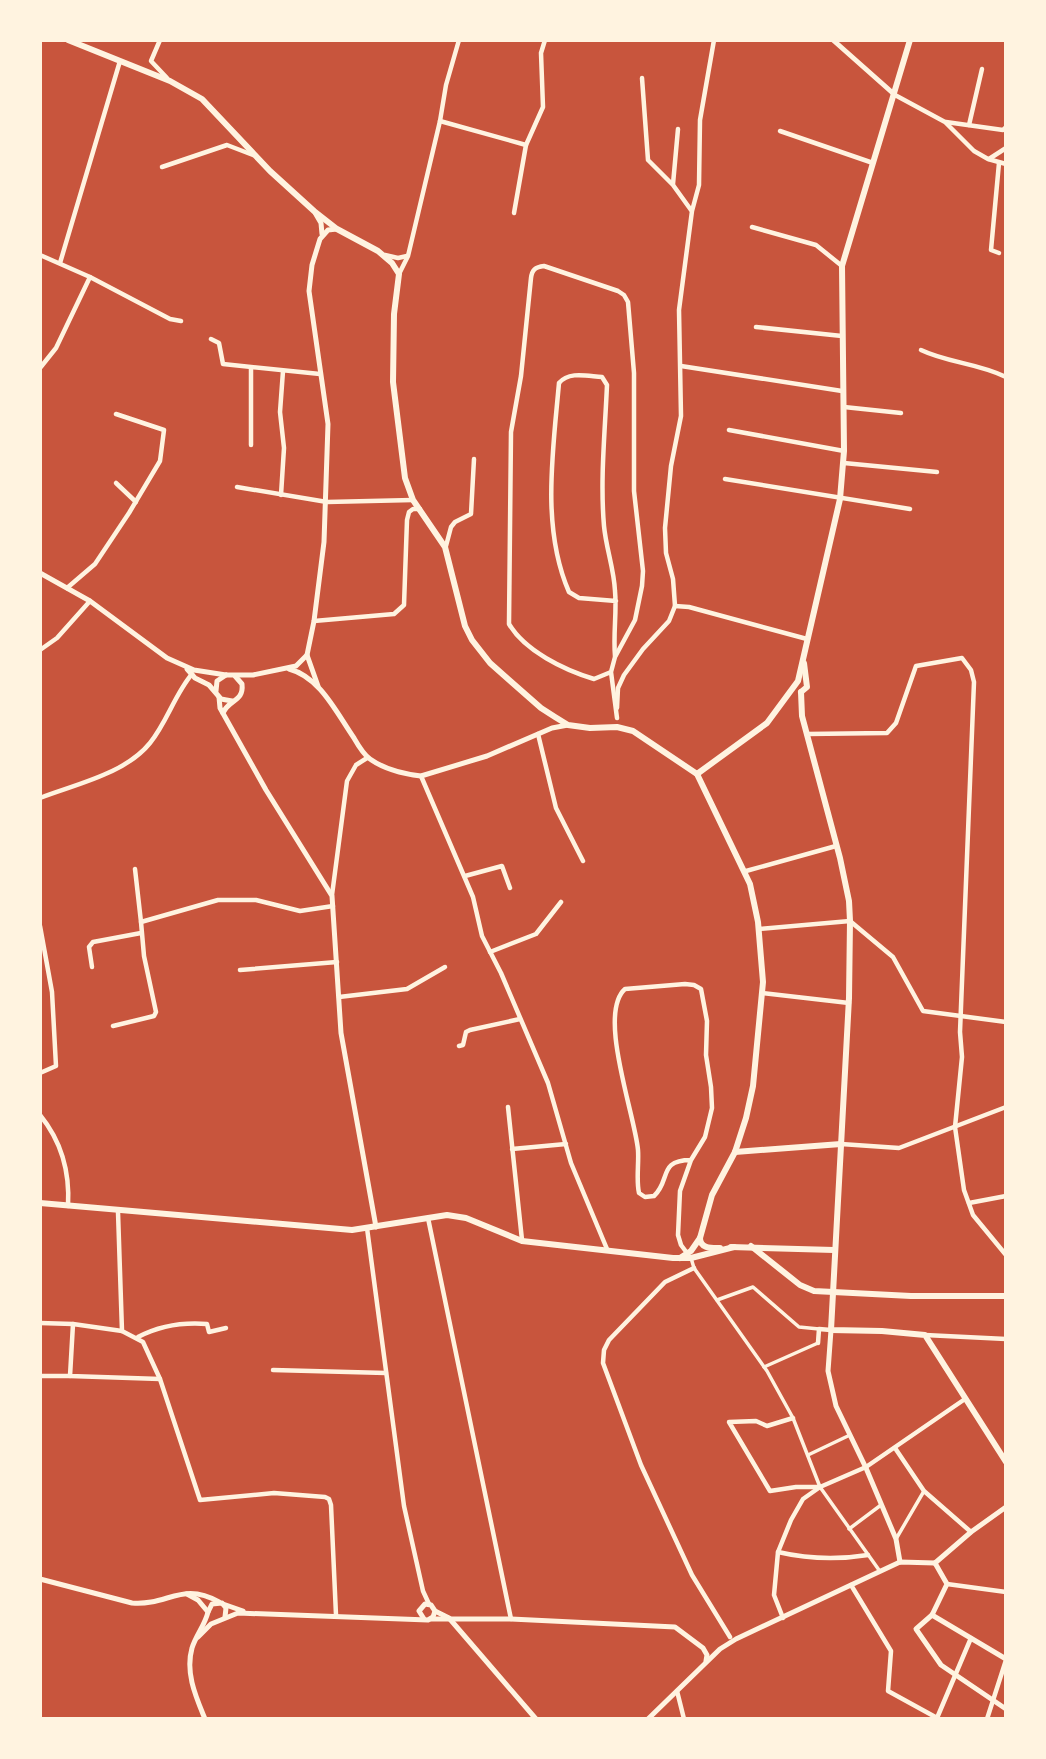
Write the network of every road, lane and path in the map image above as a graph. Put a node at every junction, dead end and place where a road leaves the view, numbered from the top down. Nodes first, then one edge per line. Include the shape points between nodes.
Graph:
1 (68, 40) edge
2 (160, 40) edge
3 (459, 40) edge
4 (544, 40) edge
5 (714, 40) edge
6 (833, 40) edge
7 (911, 40) edge
8 (121, 61) junction
9 (982, 69) dead end
10 (642, 78) dead end
11 (170, 81) junction
12 (895, 95) junction
13 (440, 121) junction
14 (946, 122) junction
15 (969, 125) junction
16 (1006, 127) edge
17 (678, 129) dead end
18 (780, 131) dead end
19 (526, 145) junction
20 (1006, 148) edge
21 (254, 155) junction
22 (988, 159) junction
23 (873, 163) junction
24 (1003, 163) edge
25 (162, 167) dead end
26 (673, 185) junction
27 (314, 211) junction
28 (692, 211) junction
29 (514, 214) dead end
30 (752, 227) dead end
31 (338, 229) junction
32 (321, 235) junction
33 (999, 253) dead end
34 (40, 254) edge
35 (383, 255) junction
36 (408, 256) junction
37 (60, 263) junction
38 (842, 266) junction
39 (399, 274) junction
40 (90, 277) junction
41 (181, 321) dead end
42 (756, 327) dead end
43 (842, 336) junction
44 (211, 339) dead end
45 (921, 350) dead end
46 (681, 366) junction
47 (40, 368) edge
48 (251, 368) junction
49 (283, 371) junction
50 (320, 374) junction
51 (1006, 377) edge
52 (842, 391) junction
53 (843, 407) junction
54 (901, 413) dead end
55 (116, 414) dead end
56 (729, 430) dead end
57 (251, 445) dead end
58 (844, 451) junction
59 (474, 459) dead end
60 (844, 463) junction
61 (937, 472) dead end
62 (725, 479) dead end
63 (116, 483) dead end
64 (237, 487) dead end
65 (281, 495) junction
66 (840, 499) junction
67 (413, 500) junction
68 (136, 502) junction
69 (327, 502) junction
70 (910, 509) dead end
71 (421, 510) junction
72 (445, 547) junction
73 (40, 573) edge
74 (67, 588) junction
75 (90, 601) junction
76 (616, 601) junction
77 (675, 606) junction
78 (314, 621) junction
79 (807, 639) junction
80 (40, 650) edge
81 (307, 656) junction
82 (615, 657) junction
83 (185, 667) junction
84 (289, 669) junction
85 (200, 671) junction
86 (611, 672) junction
87 (262, 673) junction
88 (230, 675) junction
89 (193, 676) junction
90 (799, 683) junction
91 (318, 686) junction
92 (243, 689) junction
93 (801, 692) junction
94 (218, 696) junction
95 (232, 701) junction
96 (223, 713) junction
97 (555, 717) junction
98 (617, 718) junction
99 (568, 725) junction
100 (555, 727) junction
101 (617, 727) junction
102 (538, 734) junction
103 (807, 734) junction
104 (367, 758) junction
105 (697, 774) junction
106 (421, 776) junction
107 (40, 798) edge
108 (836, 846) junction
109 (583, 861) dead end
110 (135, 869) dead end
111 (746, 871) junction
112 (465, 876) junction
113 (510, 888) dead end
114 (332, 896) junction
115 (561, 902) dead end
116 (333, 906) junction
117 (850, 920) junction
118 (141, 922) junction
119 (40, 926) edge
120 (759, 929) junction
121 (141, 933) junction
122 (490, 952) junction
123 (337, 962) junction
124 (92, 967) dead end
125 (445, 967) dead end
126 (240, 971) dead end
127 (762, 993) junction
128 (339, 997) junction
129 (849, 1003) junction
130 (961, 1016) junction
131 (520, 1019) junction
132 (1006, 1022) edge
133 (113, 1026) dead end
134 (459, 1046) dead end
135 (40, 1073) edge
136 (508, 1107) dead end
137 (1006, 1107) edge
138 (40, 1115) edge
139 (955, 1127) junction
140 (566, 1144) junction
141 (841, 1144) junction
142 (512, 1149) junction
143 (735, 1152) junction
144 (691, 1160) junction
145 (1006, 1196) edge
146 (40, 1203) edge
147 (969, 1203) junction
148 (68, 1206) junction
149 (118, 1212) junction
150 (428, 1217) junction
151 (376, 1227) junction
152 (368, 1228) junction
153 (700, 1238) junction
154 (522, 1241) junction
155 (751, 1246) junction
156 (734, 1247) junction
157 (607, 1249) junction
158 (834, 1250) junction
159 (1006, 1255) edge
160 (690, 1256) junction
161 (694, 1268) junction
162 (1006, 1296) edge
163 (717, 1300) junction
164 (40, 1323) edge
165 (73, 1324) junction
166 (226, 1328) dead end
167 (819, 1329) junction
168 (831, 1330) junction
169 (122, 1331) junction
170 (925, 1335) junction
171 (137, 1338) junction
172 (1006, 1339) edge
173 (818, 1343) joint
174 (764, 1367) junction
175 (274, 1370) dead end
176 (386, 1373) junction
177 (40, 1376) edge
178 (70, 1376) junction
179 (160, 1380) junction
180 (966, 1398) junction
181 (793, 1418) junction
182 (850, 1435) junction
183 (895, 1448) junction
184 (808, 1455) junction
185 (1006, 1462) edge
186 (866, 1467) junction
187 (820, 1487) junction
188 (924, 1491) junction
189 (881, 1505) junction
190 (1006, 1507) edge
191 (849, 1530) junction
192 (971, 1532) junction
193 (896, 1539) junction
194 (778, 1552) junction
195 (868, 1555) junction
196 (900, 1562) junction
197 (935, 1563) junction
198 (879, 1570) junction
199 (40, 1579) edge
200 (850, 1584) junction
201 (947, 1584) junction
202 (185, 1592) junction
203 (1006, 1592) edge
204 (220, 1603) junction
205 (423, 1607) junction
206 (435, 1611) junction
207 (208, 1612) junction
208 (246, 1612) junction
209 (336, 1615) junction
210 (932, 1615) junction
211 (225, 1617) junction
212 (408, 1618) junction
213 (783, 1618) junction
214 (424, 1619) junction
215 (431, 1619) junction
216 (449, 1619) junction
217 (468, 1619) junction
218 (511, 1619) junction
219 (219, 1621) junction
220 (460, 1630) junction
221 (198, 1637) junction
222 (730, 1637) dead end
223 (971, 1638) junction
224 (704, 1648) junction
225 (720, 1649) junction
226 (1006, 1659) edge
227 (704, 1664) junction
228 (955, 1676) junction
229 (677, 1691) junction
230 (993, 1700) junction
231 (1006, 1709) edge
232 (938, 1718) edge
233 (205, 1719) edge
234 (536, 1719) edge
235 (648, 1719) edge
236 (684, 1719) edge
237 (987, 1719) edge

1 - 8 main road
2 - 11 street via 151,61
3 - 13 street
4 - 19 street via 543,107
5 - 28 street via 701,120 699,185
6 - 12 street
7 - 12 main road
8 - 11 main road
8 - 37 street
9 - 15 street
10 - 26 street via 648,160
11 - 21 main road via 202,99
12 - 14 street
12 - 23 main road
13 - 19 street
13 - 36 street
14 - 15 street
14 - 22 street
15 - 16 street
17 - 26 street
18 - 23 street
19 - 29 street
20 - 22 street
21 - 25 street via 227,145
21 - 27 main road
22 - 24 street
23 - 38 main road
24 - 33 street via 990,250
26 - 28 street
27 - 31 main road
27 - 32 street
28 - 46 street via 678,310
30 - 38 street via 816,245
31 - 32 street
31 - 35 main road
32 - 50 street via 309,290
34 - 37 street
35 - 36 street
35 - 39 main road
36 - 39 street
37 - 40 street
38 - 43 main road
39 - 67 main road via 393,382 405,478
40 - 41 street
40 - 47 street via 56,348
42 - 43 street
43 - 52 main road
44 - 48 street via 219,343 223,365
45 - 51 street
46 - 52 street
46 - 77 street via 681,416 665,528
48 - 49 street
48 - 57 street
49 - 50 street
49 - 65 street
50 - 69 street via 328,424
52 - 53 main road
53 - 54 street
53 - 58 main road
55 - 68 street via 164,430 160,461
56 - 58 street
58 - 60 main road
59 - 72 street via 471,514 451,527
60 - 61 street
60 - 66 main road
62 - 66 street
63 - 68 street
64 - 65 street
65 - 69 street
66 - 70 street
66 - 79 main road
67 - 69 street
67 - 71 main road
68 - 74 street via 96,564
69 - 78 street
71 - 72 main road
71 - 78 street via 412,509 407,520 404,605 400,610
72 - 97 main road via 472,640 490,663
73 - 74 street
74 - 75 street
75 - 80 street
75 - 83 street
76 - 76 street via 604,529 607,385 602,377 571,375 559,383 551,470 552,524 569,592 579,598
76 - 82 street
77 - 79 street
77 - 98 street via 669,621 624,675 618,688
78 - 81 street
79 - 90 main road
81 - 84 street
81 - 91 street
82 - 86 street
82 - 86 street via 635,620 643,571 634,491 635,373 628,302 611,288 537,267 532,271 512,432 509,624 527,644 576,673 594,679
83 - 85 street
83 - 89 street
84 - 87 street
84 - 91 street
85 - 88 street
85 - 89 street
86 - 98 street
87 - 88 street
87 - 92 street
88 - 92 street via 240,680
88 - 94 street via 217,681
89 - 94 street
89 - 107 street via 149,744 133,759
90 - 93 main road via 797,691
90 - 93 main road via 806,688
90 - 105 main road via 767,723
91 - 104 street
92 - 95 street
93 - 103 main road
94 - 95 street
94 - 96 street
95 - 96 street
96 - 114 street
97 - 99 main road
97 - 100 street
98 - 101 street
99 - 100 street
99 - 101 main road
100 - 102 street
101 - 105 main road via 642,737
102 - 106 street
102 - 109 street via 556,807
103 - 108 main road
103 - 130 street via 887,733 896,723 916,666 962,659 971,670
104 - 106 street
104 - 114 street via 356,765 347,781
105 - 111 main road
106 - 112 street
108 - 111 street
108 - 117 main road
110 - 118 street
111 - 120 main road
112 - 113 street via 502,866
112 - 122 street
114 - 116 street
115 - 122 street via 536,934
116 - 118 street via 300,911 256,900 218,900
116 - 123 street
117 - 120 street
117 - 129 main road
117 - 130 street via 893,957 923,1011
118 - 121 street
119 - 135 street via 52,992 56,1066
120 - 127 main road
121 - 124 street via 93,942 89,947
121 - 133 street via 155,1016
122 - 131 street
123 - 126 street
123 - 128 street
125 - 128 street via 407,989
127 - 129 street
127 - 143 main road via 753,1086
128 - 151 street via 341,1033
129 - 141 main road
130 - 132 street
130 - 139 street
131 - 134 street via 470,1030
131 - 140 street via 548,1083
136 - 142 street
137 - 139 street
138 - 148 street via 63,1152
139 - 141 street via 899,1148
139 - 147 street
140 - 142 street
140 - 157 street
141 - 143 main road
141 - 158 main road
142 - 154 street
143 - 153 main road via 712,1195
144 - 144 street via 673,1163 654,1196 639,1193 638,1149 616,1031 616,1002 625,989 685,984 701,989 712,1108 705,1137
144 - 160 street via 678,1205 678,1235
145 - 147 street
146 - 148 main road
147 - 159 street via 973,1215
148 - 149 main road
149 - 152 main road
149 - 169 street
150 - 151 main road
150 - 154 main road via 466,1217
150 - 218 street
151 - 152 main road
152 - 176 street
153 - 156 main road via 709,1248
153 - 160 main road
154 - 157 main road
155 - 156 main road
155 - 158 main road
155 - 162 main road via 814,1291
156 - 160 main road
157 - 160 main road
158 - 168 main road
160 - 161 street
161 - 163 street
161 - 222 street via 665,1282 609,1340 603,1363 641,1465 692,1575
163 - 167 street via 753,1287 799,1327
163 - 174 street
164 - 165 street
165 - 169 street
165 - 178 street
166 - 171 street via 209,1332 207,1324 193,1323 155,1328
167 - 168 street
167 - 173 street
168 - 170 main road
168 - 182 street via 828,1371 836,1406
169 - 171 street
170 - 172 street
170 - 180 main road
171 - 179 street via 144,1342
173 - 174 street
174 - 181 street
175 - 176 street
176 - 205 street
177 - 178 street
178 - 179 street
179 - 209 street via 200,1500 274,1493 329,1499
180 - 183 street
180 - 185 main road
181 - 184 street
181 - 187 street via 767,1426 756,1420 729,1422 770,1491
182 - 184 street
182 - 186 street
183 - 186 street
183 - 188 street
184 - 187 street
186 - 187 street
186 - 189 street
187 - 191 street
187 - 194 street via 803,1499
188 - 192 street
188 - 193 street
189 - 191 street
189 - 193 street
190 - 192 street
191 - 195 street
192 - 197 street
193 - 196 street
194 - 195 street via 805,1558
194 - 213 street via 774,1595
195 - 198 street
196 - 197 street
196 - 198 street
197 - 201 street
198 - 200 street
199 - 202 street via 143,1604
200 - 213 street
200 - 232 street via 891,1651 888,1691
201 - 203 street
201 - 210 street
202 - 204 street
202 - 207 street
204 - 207 street via 212,1604
204 - 208 street
204 - 211 street via 226,1608
205 - 206 street
205 - 212 street
205 - 214 street
206 - 215 street
206 - 216 street
207 - 219 street
207 - 221 street
208 - 209 street
208 - 211 street
209 - 212 street
210 - 223 street
210 - 228 street via 917,1631 938,1662
211 - 219 street
212 - 214 street
213 - 225 street
214 - 215 street
215 - 216 street
216 - 217 street
216 - 220 street
217 - 218 street
217 - 220 street
218 - 224 street via 675,1627
219 - 221 street
220 - 234 street
221 - 233 street via 192,1648 190,1676
223 - 226 street
223 - 228 street
224 - 225 street
224 - 227 street
225 - 227 street
226 - 230 street
227 - 229 street
228 - 230 street
228 - 232 street
229 - 235 street
229 - 236 street
230 - 231 street
230 - 237 street

